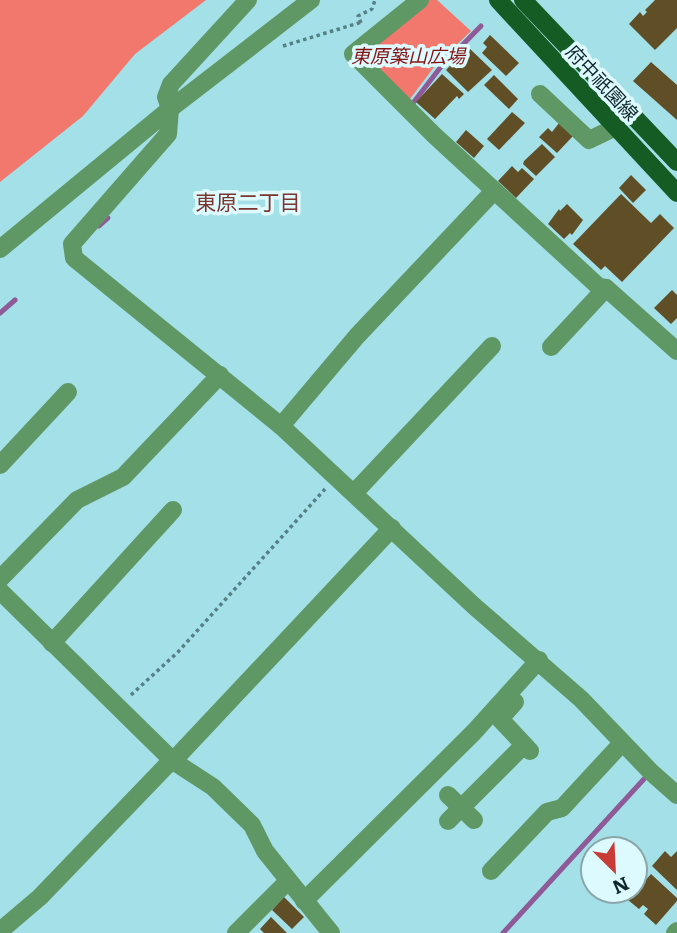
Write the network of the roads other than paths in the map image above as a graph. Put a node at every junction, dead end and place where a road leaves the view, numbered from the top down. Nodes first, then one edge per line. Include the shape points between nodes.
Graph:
1 (248, 0) edge
2 (311, 0) edge
3 (420, 0) edge
4 (498, 0) edge
5 (523, 0) edge
6 (540, 94) dead end
7 (170, 109) junction
8 (616, 127) junction
9 (677, 162) edge
10 (494, 191) junction
11 (677, 193) edge
12 (0, 248) edge
13 (606, 288) junction
14 (492, 346) dead end
15 (551, 347) dead end
16 (677, 351) edge
17 (220, 375) junction
18 (68, 392) dead end
19 (281, 426) junction
20 (0, 465) edge
21 (355, 493) junction
22 (173, 510) dead end
23 (392, 528) junction
24 (0, 579) edge
25 (0, 591) edge
26 (52, 643) junction
27 (545, 665) junction
28 (622, 743) junction
29 (173, 761) junction
30 (448, 795) dead end
31 (677, 795) edge
32 (468, 814) junction
33 (449, 821) dead end
34 (491, 871) dead end
35 (288, 881) junction
36 (304, 901) junction
37 (0, 931) edge
38 (236, 933) edge
39 (331, 933) edge

1 - 7 street via 172,84 166,97
2 - 7 street
3 - 10 street via 353,54
4 - 8 main road, 府中祇園線
5 - 9 main road, 府中祇園線
6 - 8 street via 589,140
7 - 12 street
7 - 17 street via 168,134 72,243 74,258
8 - 11 main road, 府中祇園線
10 - 13 street via 599,287
10 - 19 street via 357,336
13 - 15 street
13 - 16 street
14 - 21 street
17 - 19 street
17 - 24 street via 123,477 77,500
18 - 20 street
19 - 21 street
21 - 23 street
22 - 26 street
23 - 27 street
23 - 29 street
25 - 26 street
26 - 29 street
27 - 28 street
27 - 32 street via 500,719 527,748
27 - 36 street
28 - 31 street
28 - 34 street via 562,808 547,812
29 - 35 street via 213,787 252,825
29 - 37 street via 40,897
30 - 32 street
32 - 33 street
35 - 36 street
35 - 38 street
36 - 39 street

